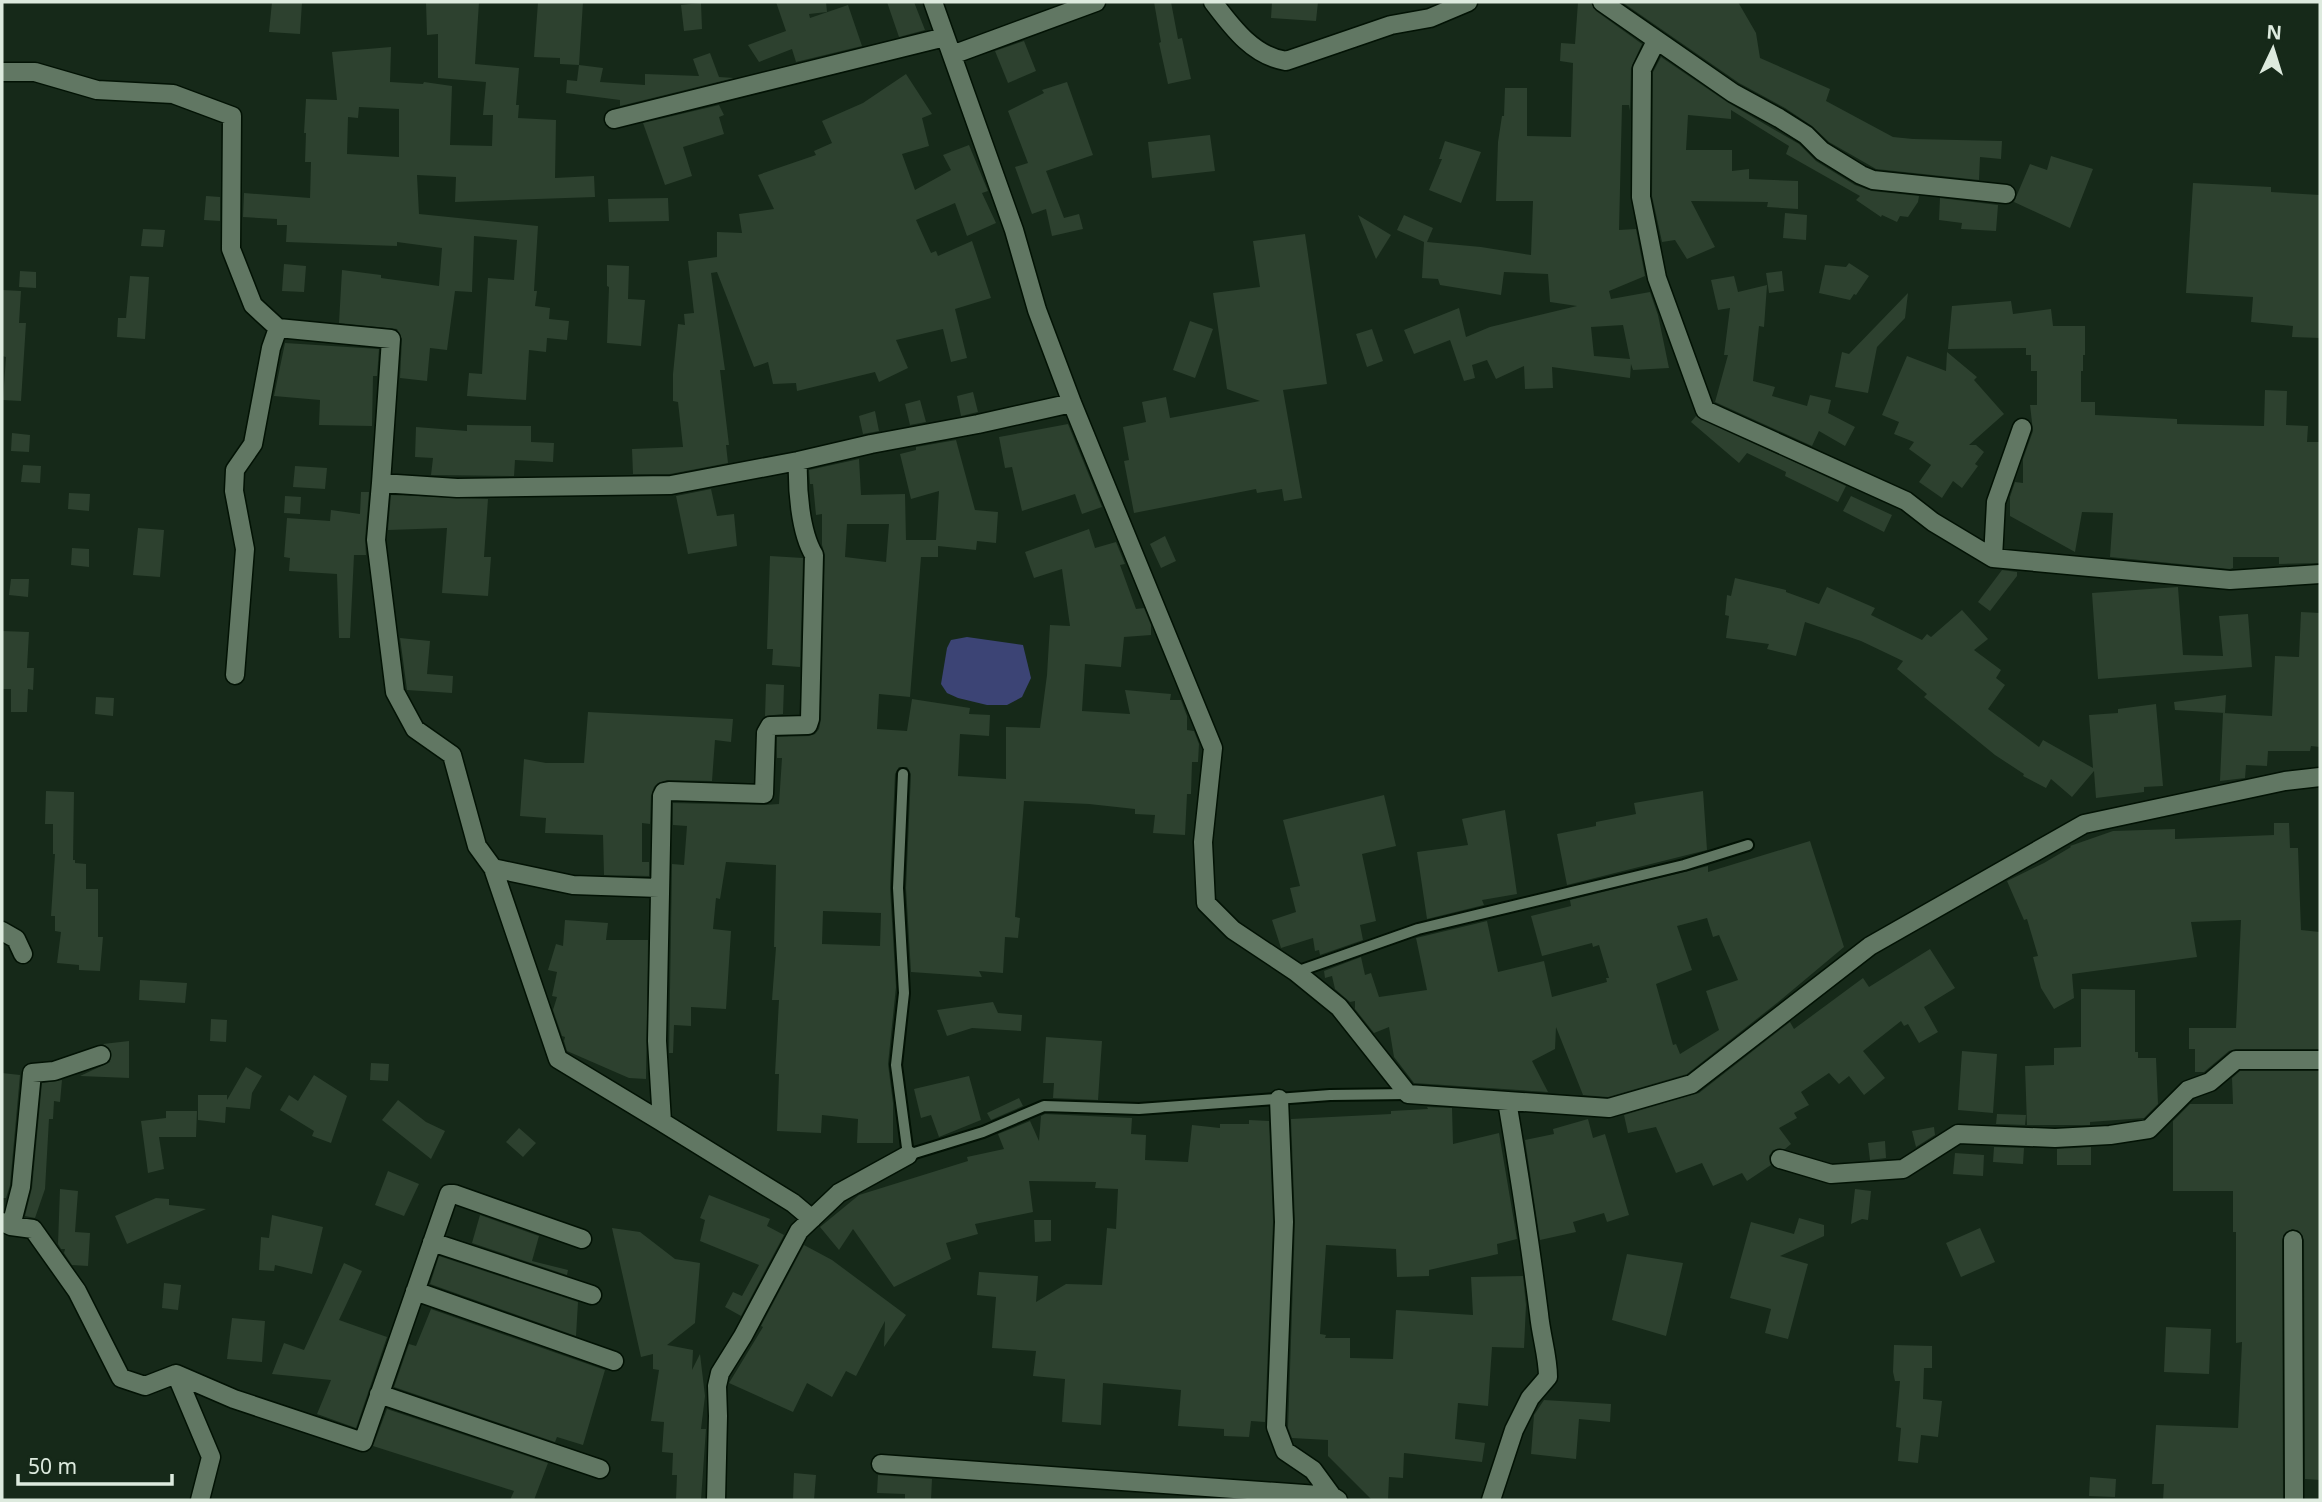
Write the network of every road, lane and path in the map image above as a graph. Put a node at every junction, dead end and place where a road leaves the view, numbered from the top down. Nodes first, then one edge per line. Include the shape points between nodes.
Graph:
1 (933, 2) edge
2 (1096, 2) edge
3 (1213, 2) edge
4 (1468, 2) edge
5 (1602, 2) edge
6 (945, 37) junction
7 (1656, 41) junction
8 (951, 55) junction
9 (2, 72) edge
10 (614, 118) dead end
11 (2006, 194) dead end
12 (278, 328) junction
13 (1072, 403) junction
14 (2022, 428) dead end
15 (798, 461) junction
16 (381, 483) junction
17 (1993, 558) junction
18 (2320, 574) edge
19 (235, 674) dead end
20 (902, 774) dead end
21 (2320, 776) edge
22 (1748, 845) dead end
23 (493, 868) junction
24 (659, 888) junction
25 (2, 931) edge
26 (23, 954) dead end
27 (1296, 972) junction
28 (101, 1055) dead end
29 (2320, 1060) edge
30 (1408, 1094) junction
31 (1279, 1099) junction
32 (1507, 1101) junction
33 (662, 1122) junction
34 (908, 1155) junction
35 (1780, 1159) dead end
36 (812, 1219) junction
37 (6, 1224) edge
38 (582, 1239) dead end
39 (2292, 1240) dead end
40 (432, 1242) junction
41 (415, 1291) junction
42 (592, 1295) dead end
43 (614, 1361) dead end
44 (176, 1374) junction
45 (379, 1394) junction
46 (880, 1464) dead end
47 (600, 1469) dead end
48 (1335, 1498) edge
49 (200, 1500) edge
50 (716, 1500) edge
51 (1491, 1500) edge
52 (2294, 1500) edge

1 - 6 street
2 - 8 street
3 - 4 street via 1239,35 1271,59 1286,61 1391,25 1430,18
5 - 7 street
6 - 8 street
6 - 10 street
7 - 11 street via 1861,175
7 - 17 street via 1642,69 1641,197 1657,278 1705,410 1906,501
8 - 13 street
9 - 12 street via 35,72 97,90 173,94 232,116 231,249 253,305
12 - 16 street via 391,339
12 - 19 street via 253,444 235,470 234,491 245,549
13 - 15 street
13 - 27 street via 1213,748 1203,842 1206,903 1233,930
14 - 17 street via 1996,502
15 - 16 street via 671,485 457,488
15 - 24 street via 807,542 814,555 808,725 770,726 764,794 664,792
16 - 23 street via 376,540 395,692 415,729 452,755 477,846
17 - 18 street via 2230,580
20 - 34 lane via 898,888 904,993 896,1065
21 - 32 street via 2084,824 1870,946 1692,1084 1609,1108
22 - 27 lane via 1684,865 1418,929
23 - 24 street via 573,885
23 - 33 street via 558,1059
24 - 33 street via 657,1041
25 - 26 street via 16,939
27 - 30 street via 1339,1007
28 - 37 street via 54,1071 32,1073 20,1187
29 - 35 street via 2236,1060 2210,1082 2188,1090 2149,1129 2055,1138 1958,1134 1903,1169 1831,1174
30 - 31 lane
30 - 32 street
31 - 34 lane via 1139,1109 1044,1106 983,1132
31 - 48 street via 1284,1222 1276,1427 1285,1451 1313,1469
32 - 51 street via 1548,1377 1530,1398 1514,1430
33 - 36 street
34 - 36 street via 839,1193
36 - 50 street via 799,1230 720,1373
37 - 44 street via 33,1229 77,1291 121,1378 145,1385
38 - 40 street via 449,1194
39 - 52 street
40 - 41 street
40 - 42 street
41 - 43 street
41 - 45 street
44 - 45 street via 234,1399 363,1442
44 - 49 street via 211,1457
45 - 47 street
46 - 48 street

